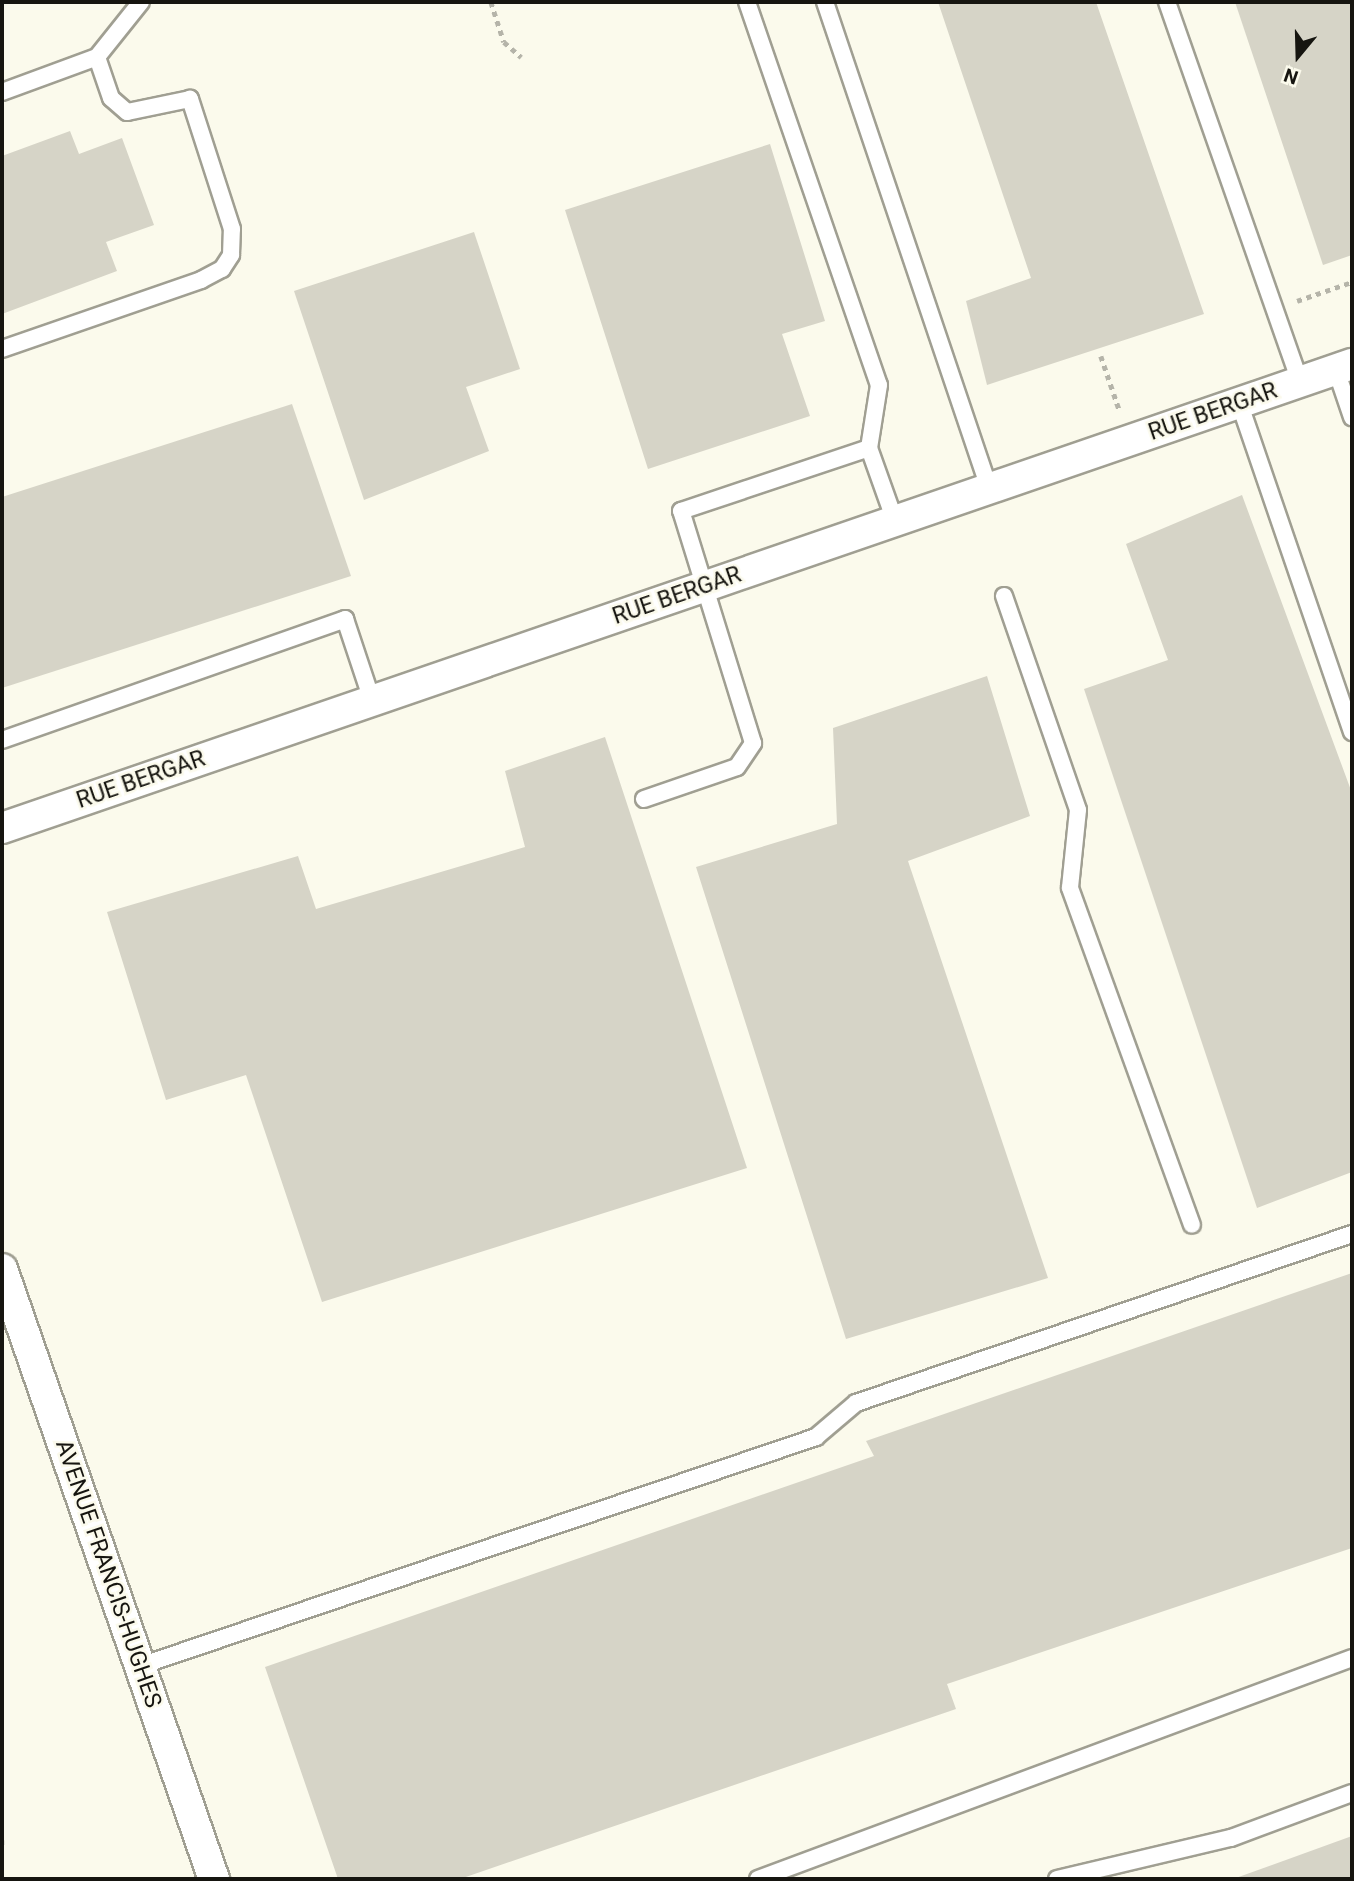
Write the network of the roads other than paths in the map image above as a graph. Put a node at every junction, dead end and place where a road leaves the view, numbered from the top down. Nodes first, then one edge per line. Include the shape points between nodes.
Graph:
1 (141, 2) edge
2 (747, 2) edge
3 (825, 2) edge
4 (1167, 2) edge
5 (97, 57) junction
6 (2, 92) edge
7 (2, 349) edge
8 (1344, 367) edge
9 (1300, 382) junction
10 (1239, 402) junction
11 (1352, 417) edge
12 (869, 448) junction
13 (989, 488) junction
14 (895, 521) junction
15 (706, 586) junction
16 (1004, 596) dead end
17 (372, 700) junction
18 (1352, 732) edge
19 (2, 740) edge
20 (644, 799) dead end
21 (2, 828) edge
22 (1192, 1225) dead end
23 (1352, 1234) edge
24 (2, 1269) edge
25 (1352, 1658) edge
26 (140, 1666) junction
27 (1352, 1793) edge
28 (214, 1879) edge
29 (758, 1879) edge
30 (1057, 1879) edge

1 - 5 lane
2 - 12 lane via 879,385
3 - 13 lane
4 - 9 lane
5 - 6 lane
5 - 7 lane via 111,98 127,112 190,99 232,229 232,254 222,269 201,280
8 - 9 street, RUE BERGAR
8 - 11 lane
9 - 10 street, RUE BERGAR
10 - 13 street, RUE BERGAR
10 - 18 lane
12 - 14 lane
12 - 15 lane via 681,511
13 - 14 street, RUE BERGAR
14 - 15 street, RUE BERGAR
15 - 17 street, RUE BERGAR
15 - 20 lane via 752,729 751,750 737,767
16 - 22 lane via 1078,810 1070,888
17 - 19 lane via 345,620
17 - 21 street, RUE BERGAR
23 - 26 lane via 856,1403 816,1437
24 - 26 street, AVENUE FRANCIS-HUGHES
25 - 29 lane
26 - 28 street, AVENUE FRANCIS-HUGHES
27 - 30 lane via 1231,1838

